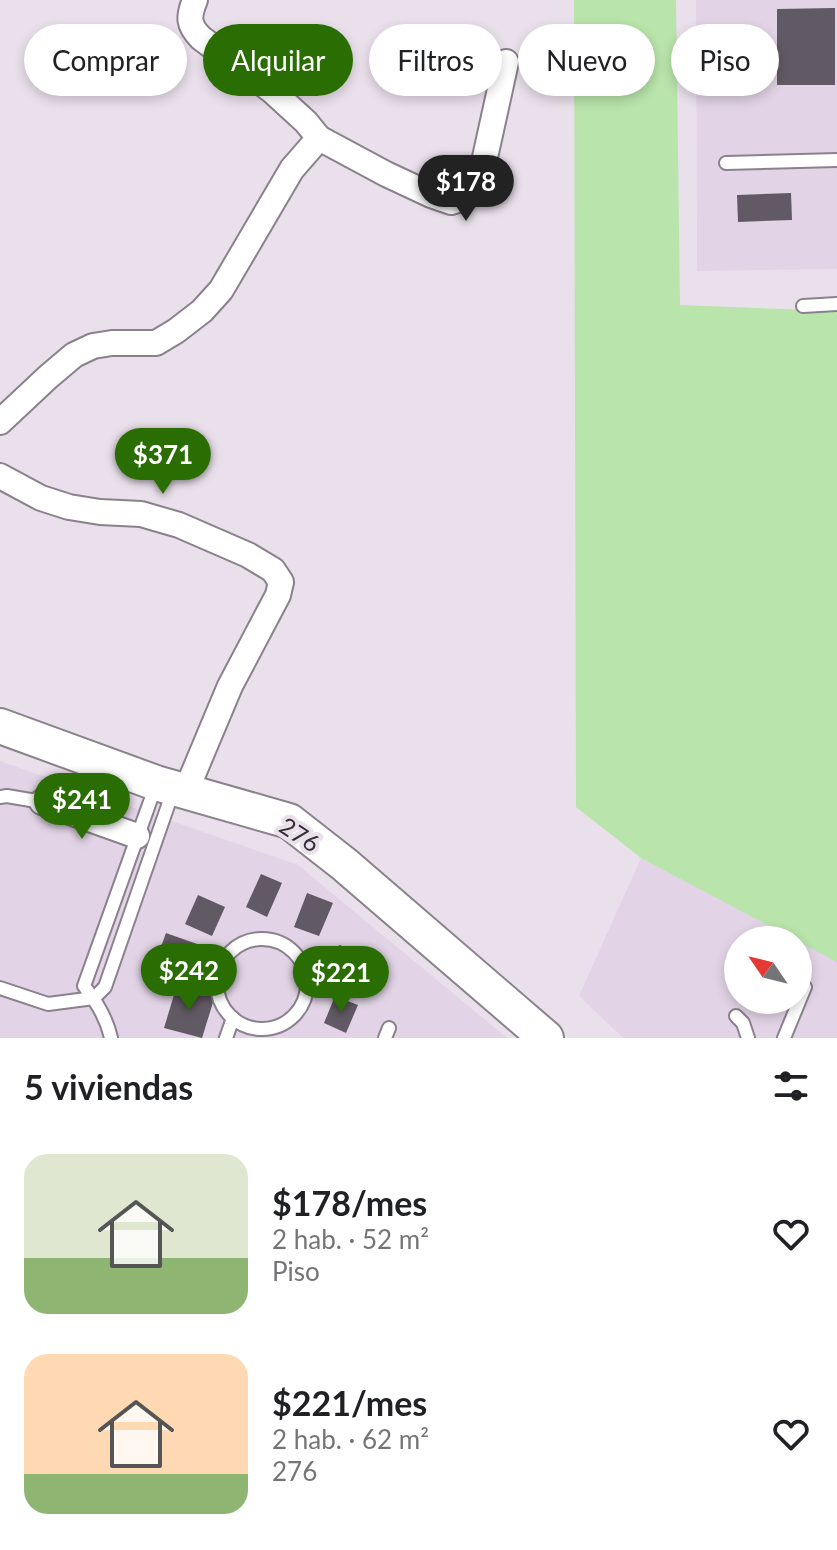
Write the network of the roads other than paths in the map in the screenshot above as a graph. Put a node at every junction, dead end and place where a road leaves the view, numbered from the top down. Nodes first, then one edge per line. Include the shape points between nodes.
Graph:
1 (195, 0) edge
2 (506, 62) dead end
3 (319, 138) junction
4 (837, 160) edge
5 (726, 163) dead end
6 (837, 304) edge
7 (803, 306) dead end
8 (0, 422) edge
9 (0, 476) edge
10 (0, 726) edge
11 (172, 788) junction
12 (0, 797) edge
13 (42, 802) joint
14 (137, 836) junction
15 (0, 988) edge
16 (94, 998) junction
17 (794, 1014) edge
18 (736, 1016) dead end
19 (233, 1018) junction
20 (111, 1038) edge
21 (226, 1038) edge
22 (546, 1038) edge
23 (748, 1038) edge
24 (784, 1038) edge

1 - 3 street via 192,29 271,90
2 - 3 street via 482,171 461,199 451,202 431,195
3 - 8 street via 292,169 221,290 202,311 156,343 112,343 74,355
4 - 5 lane
6 - 7 lane
9 - 11 street via 69,507 141,514 179,525 248,555 273,570 281,582
10 - 11 main road, 276
11 - 14 lane
11 - 16 lane via 105,987
11 - 22 main road, 276 via 289,821
12 - 13 lane
13 - 14 street
14 - 16 lane via 84,986
15 - 16 lane via 48,1004
16 - 20 lane
17 - 24 lane
18 - 23 lane
19 - 19 lane via 267,1029 293,1016 302,1004 307,974 290,948 262,938 234,948 224,959 217,987
19 - 21 lane

